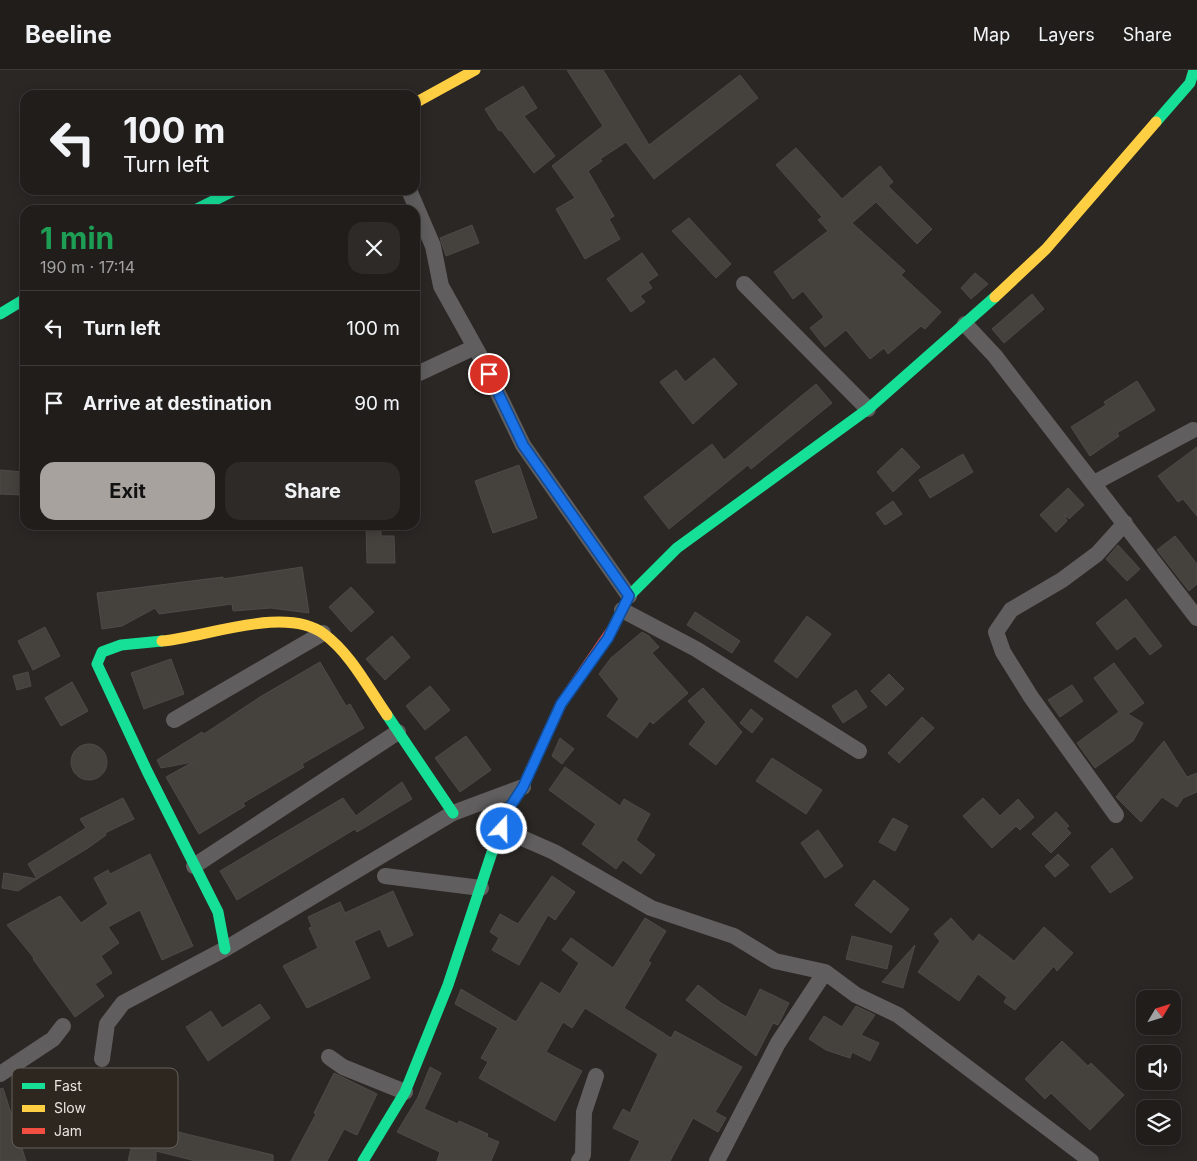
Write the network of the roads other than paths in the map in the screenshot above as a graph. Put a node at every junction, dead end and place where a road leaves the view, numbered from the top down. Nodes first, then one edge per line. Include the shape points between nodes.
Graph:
1 (475, 70) edge
2 (1194, 70) edge
3 (420, 100) edge
4 (225, 195) edge
5 (205, 205) edge
6 (420, 216) edge
7 (744, 284) dead end
8 (20, 302) edge
9 (0, 314) edge
10 (965, 324) junction
11 (475, 347) junction
12 (420, 373) edge
13 (868, 409) junction
14 (1193, 430) dead end
15 (1094, 483) junction
16 (1126, 523) junction
17 (626, 603) junction
18 (1197, 618) edge
19 (323, 633) junction
20 (174, 720) dead end
21 (398, 732) junction
22 (859, 751) dead end
23 (523, 787) junction
24 (453, 812) junction
25 (1116, 815) dead end
26 (502, 829) junction
27 (194, 866) junction
28 (385, 876) dead end
29 (481, 888) junction
30 (225, 949) junction
31 (825, 972) junction
32 (62, 1026) dead end
33 (329, 1057) dead end
34 (102, 1059) dead end
35 (0, 1074) edge
36 (596, 1076) dead end
37 (405, 1092) junction
38 (363, 1161) edge
39 (579, 1161) edge
40 (717, 1161) edge
41 (1091, 1161) edge

1 - 3 street
2 - 10 street via 1190,83 1046,249
4 - 5 street
6 - 11 street via 433,246 441,286
7 - 13 street
8 - 9 street
10 - 13 street
10 - 15 street via 995,356
11 - 12 street
11 - 17 street via 523,445
13 - 17 street via 677,548
14 - 15 street
15 - 16 street
16 - 18 street
16 - 25 street via 1097,554 1062,580 1011,610 996,632 1003,652 1031,696
17 - 22 street
17 - 23 street via 608,638 561,704
19 - 20 street
19 - 21 street via 345,654
19 - 27 street via 299,624 270,622 172,640 121,645 98,656 97,664
21 - 24 street
21 - 27 street
23 - 24 street
23 - 26 street via 504,816
24 - 30 street
26 - 29 street
26 - 31 street via 554,852 651,908 734,936 775,960
27 - 30 street via 218,912
28 - 29 street
29 - 37 street via 448,985
30 - 34 street via 123,1003 107,1024
31 - 40 street via 778,1043
31 - 41 street via 856,996 898,1015
32 - 35 street via 53,1038
33 - 37 street via 343,1067
36 - 39 street via 584,1112 583,1155
37 - 38 street

